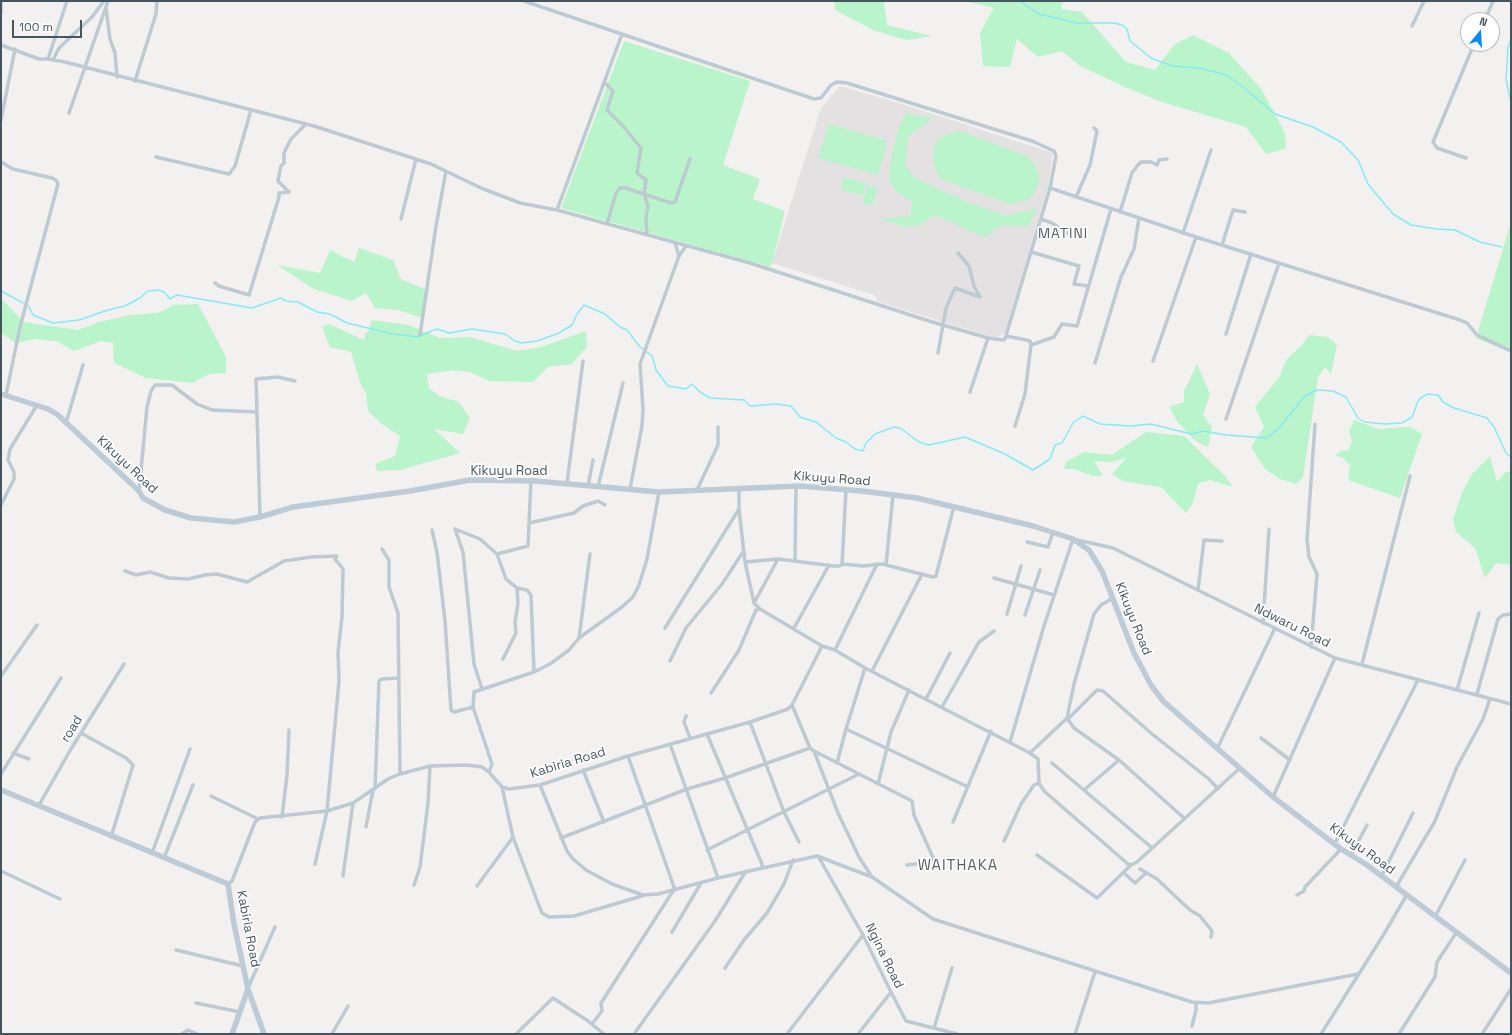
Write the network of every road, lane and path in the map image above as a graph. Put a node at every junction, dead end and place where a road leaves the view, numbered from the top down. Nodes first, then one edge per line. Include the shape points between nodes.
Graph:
1 (1, 1) edge
2 (67, 1) edge
3 (104, 1) edge
4 (108, 1) edge
5 (157, 1) edge
6 (524, 1) edge
7 (1424, 1) edge
8 (1493, 1) edge
9 (106, 7) junction
10 (1488, 12) edge
11 (1, 13) edge
12 (1412, 26) dead end
13 (622, 34) junction
14 (1, 45) edge
15 (15, 49) junction
16 (1471, 52) edge
17 (48, 59) junction
18 (53, 60) junction
19 (85, 68) junction
20 (117, 77) junction
21 (135, 82) junction
22 (604, 82) junction
23 (251, 110) junction
24 (69, 113) dead end
25 (1, 120) edge
26 (306, 124) junction
27 (1094, 128) dead end
28 (1211, 150) dead end
29 (156, 157) dead end
30 (1466, 158) dead end
31 (416, 159) junction
32 (690, 159) dead end
33 (1167, 159) dead end
34 (1, 162) edge
35 (446, 171) junction
36 (1050, 188) junction
37 (644, 194) junction
38 (1076, 197) junction
39 (1110, 209) junction
40 (557, 210) junction
41 (1120, 212) junction
42 (1246, 212) dead end
43 (401, 218) dead end
44 (1139, 218) junction
45 (1041, 219) junction
46 (607, 224) junction
47 (1183, 233) junction
48 (647, 235) junction
49 (1070, 235) dead end
50 (1196, 237) junction
51 (675, 243) junction
52 (1222, 245) junction
53 (686, 246) junction
54 (1031, 252) junction
55 (958, 253) dead end
56 (1251, 254) junction
57 (679, 256) junction
58 (1278, 263) junction
59 (215, 283) dead end
60 (1088, 286) junction
61 (943, 326) junction
62 (1226, 334) dead end
63 (420, 336) dead end
64 (1006, 336) junction
65 (988, 338) junction
66 (1031, 345) junction
67 (1511, 351) edge
68 (938, 353) dead end
69 (583, 361) dead end
70 (1153, 361) dead end
71 (1095, 363) dead end
72 (83, 365) dead end
73 (295, 381) dead end
74 (623, 383) dead end
75 (970, 392) dead end
76 (3, 394) edge
77 (38, 404) junction
78 (257, 412) junction
79 (1226, 419) dead end
80 (66, 423) junction
81 (1316, 424) dead end
82 (1015, 426) dead end
83 (718, 427) dead end
84 (593, 460) dead end
85 (1410, 476) dead end
86 (531, 480) junction
87 (567, 483) junction
88 (588, 486) junction
89 (598, 487) junction
90 (796, 487) junction
91 (630, 489) junction
92 (698, 490) junction
93 (739, 490) junction
94 (846, 490) junction
95 (139, 491) junction
96 (659, 492) junction
97 (893, 495) junction
98 (1, 505) edge
99 (605, 505) dead end
100 (954, 506) junction
101 (739, 509) junction
102 (260, 517) junction
103 (529, 524) junction
104 (1269, 529) dead end
105 (432, 530) dead end
106 (1053, 532) junction
107 (1073, 539) junction
108 (1222, 541) dead end
109 (1027, 542) dead end
110 (382, 549) dead end
111 (743, 552) junction
112 (497, 554) junction
113 (590, 554) dead end
114 (778, 559) junction
115 (795, 560) junction
116 (745, 562) junction
117 (877, 564) junction
118 (830, 565) junction
119 (842, 565) junction
120 (886, 565) junction
121 (1021, 566) dead end
122 (1040, 570) dead end
123 (125, 571) dead end
124 (922, 574) junction
125 (994, 578) dead end
126 (1016, 584) junction
127 (517, 588) junction
128 (1034, 589) junction
129 (1198, 590) junction
130 (1054, 595) junction
131 (1113, 598) junction
132 (754, 603) junction
133 (760, 609) junction
134 (1479, 613) dead end
135 (1006, 614) dead end
136 (1511, 614) edge
137 (1025, 615) dead end
138 (1263, 622) junction
139 (37, 625) dead end
140 (665, 628) dead end
141 (794, 628) junction
142 (1275, 628) junction
143 (994, 631) dead end
144 (579, 638) junction
145 (822, 646) junction
146 (1311, 647) junction
147 (835, 650) junction
148 (950, 653) dead end
149 (1335, 658) junction
150 (503, 659) dead end
151 (670, 661) dead end
152 (124, 664) dead end
153 (1362, 664) junction
154 (865, 668) junction
155 (872, 671) junction
156 (534, 672) junction
157 (1, 676) edge
158 (61, 678) dead end
159 (398, 678) junction
160 (1418, 680) junction
161 (482, 689) junction
162 (909, 690) junction
163 (1457, 690) junction
164 (711, 693) dead end
165 (1477, 694) junction
166 (926, 699) junction
167 (1490, 699) junction
168 (1511, 704) edge
169 (792, 705) junction
170 (942, 707) junction
171 (473, 708) junction
172 (686, 716) dead end
173 (1067, 719) junction
174 (750, 722) junction
175 (846, 729) junction
176 (289, 730) dead end
177 (991, 731) junction
178 (81, 734) junction
179 (707, 734) junction
180 (690, 738) junction
181 (1261, 738) dead end
182 (1010, 742) junction
183 (670, 744) junction
184 (1218, 747) junction
185 (810, 748) junction
186 (190, 749) dead end
187 (887, 750) junction
188 (814, 751) junction
189 (13, 753) junction
190 (1030, 753) junction
191 (628, 756) junction
192 (29, 759) dead end
193 (1119, 760) junction
194 (1290, 760) junction
195 (837, 762) junction
196 (1052, 763) dead end
197 (766, 764) junction
198 (430, 766) junction
199 (1240, 768) junction
200 (583, 770) junction
201 (489, 772) junction
202 (1, 774) edge
203 (400, 774) junction
204 (859, 774) junction
205 (725, 778) junction
206 (1039, 783) junction
207 (878, 784) junction
208 (540, 785) junction
209 (193, 786) dead end
210 (502, 786) junction
211 (968, 787) junction
212 (374, 789) junction
213 (687, 789) junction
214 (1218, 789) junction
215 (1, 790) edge
216 (829, 790) junction
217 (1084, 790) junction
218 (211, 796) dead end
219 (1273, 797) junction
220 (353, 803) junction
221 (644, 804) junction
222 (39, 805) junction
223 (327, 812) junction
224 (784, 812) junction
225 (1413, 813) dead end
226 (282, 817) junction
227 (1184, 818) junction
228 (258, 819) junction
229 (604, 822) junction
230 (953, 822) dead end
231 (1368, 825) dead end
232 (366, 827) dead end
233 (746, 830) junction
234 (513, 836) junction
235 (111, 837) junction
236 (561, 838) junction
237 (1004, 840) dead end
238 (798, 842) dead end
239 (1335, 843) junction
240 (1151, 847) junction
241 (1341, 849) junction
242 (707, 850) junction
243 (152, 853) junction
244 (1037, 855) dead end
245 (1351, 855) junction
246 (817, 856) junction
247 (164, 858) junction
248 (794, 860) junction
249 (1465, 860) dead end
250 (315, 864) dead end
251 (907, 865) dead end
252 (1131, 865) junction
253 (762, 868) junction
254 (1140, 869) dead end
255 (1, 871) edge
256 (746, 872) junction
257 (1124, 873) junction
258 (1145, 874) junction
259 (343, 876) dead end
260 (872, 877) junction
261 (1381, 877) junction
262 (718, 878) junction
263 (701, 883) junction
264 (228, 884) junction
265 (414, 884) dead end
266 (477, 886) dead end
267 (1396, 887) junction
268 (674, 890) junction
269 (644, 895) junction
270 (1297, 895) dead end
271 (1406, 896) junction
272 (60, 899) dead end
273 (1435, 917) junction
274 (275, 926) dead end
275 (672, 932) dead end
276 (1456, 933) junction
277 (863, 935) junction
278 (1211, 937) dead end
279 (176, 950) dead end
280 (243, 966) junction
281 (725, 968) dead end
282 (952, 968) dead end
283 (1095, 972) junction
284 (1511, 973) edge
285 (1358, 974) junction
286 (248, 989) junction
287 (1511, 989) edge
288 (891, 992) junction
289 (196, 1003) dead end
290 (1196, 1003) junction
291 (348, 1006) dead end
292 (240, 1012) junction
293 (592, 1024) junction
294 (1192, 1026) dead end
295 (934, 1028) junction
296 (182, 1034) edge
297 (197, 1034) edge
298 (232, 1034) edge
299 (264, 1034) edge
300 (332, 1034) edge
301 (516, 1034) edge
302 (604, 1034) edge
303 (634, 1034) edge
304 (787, 1034) edge
305 (858, 1034) edge
306 (957, 1034) edge
307 (1075, 1034) edge
308 (1321, 1034) edge
309 (1399, 1034) edge
310 (1482, 1034) edge

1 - 11 street
2 - 17 street
3 - 18 street via 92,17 59,48
4 - 9 street
5 - 21 street via 156,14
6 - 13 street
7 - 12 street
8 - 10 street
9 - 19 street
9 - 20 street
13 - 22 street
13 - 36 street via 814,99 821,98 831,85 837,82 847,83 1032,141 1054,151 1056,156
14 - 15 street
15 - 17 street via 39,59
15 - 25 street
16 - 30 street via 1433,142 1437,148
17 - 18 street
18 - 19 street
19 - 20 street
19 - 24 street
20 - 21 street
21 - 23 street
22 - 37 street via 613,92 606,110 641,148 637,173 646,180
22 - 40 street
23 - 26 street
23 - 29 street via 235,166 229,174
26 - 31 street
26 - 59 street via 291,139 284,153 284,163 278,181 288,192 279,193 249,295
27 - 38 street via 1097,131 1090,165
28 - 47 street
31 - 35 street
31 - 43 street
32 - 37 street via 675,202
33 - 41 street via 1159,160 1157,165 1141,162 1138,165 1132,173
34 - 76 street via 13,169 52,178 58,184
35 - 40 street via 520,203
35 - 63 street
36 - 38 street
36 - 45 street
37 - 46 street via 620,188 616,193
37 - 48 street via 648,206
38 - 39 street
39 - 41 street
39 - 60 street
40 - 46 street
41 - 44 street
42 - 52 street via 1233,210
44 - 47 street
44 - 71 street via 1134,249 1121,277
45 - 49 street
45 - 54 street
46 - 48 street
47 - 50 street
48 - 51 street
50 - 52 street
50 - 70 street
51 - 53 street
51 - 57 street
52 - 56 street
53 - 57 street
53 - 61 street via 750,263
54 - 60 street via 1079,266 1074,284
54 - 64 street
55 - 61 street via 969,266 980,297 955,288 946,308
56 - 58 street
56 - 62 street
57 - 91 street via 640,364 642,426
58 - 67 street via 1460,320 1467,323 1477,335
58 - 79 street
60 - 66 street via 1077,326 1062,324 1054,337
61 - 65 street
61 - 68 street
64 - 65 street via 1004,340
64 - 66 street via 1030,341
65 - 75 street
66 - 82 street via 1026,386
69 - 87 street
72 - 80 street
73 - 78 street via 278,377 257,378
74 - 89 street
76 - 77 main road, Kikuyu Road
77 - 80 main road, Kikuyu Road
77 - 98 street via 10,449 8,460 14,472 14,479
78 - 95 street via 212,410 192,401 172,385 154,385 147,407
78 - 102 street
80 - 95 main road, Kikuyu Road
81 - 146 street via 1307,540 1309,557 1318,574
83 - 92 street via 718,444
84 - 88 street
85 - 153 street
86 - 87 main road, Kikuyu Road
86 - 102 main road, Kikuyu Road via 470,480 294,507
86 - 103 street
87 - 88 main road, Kikuyu Road
88 - 89 main road, Kikuyu Road
89 - 91 main road, Kikuyu Road
90 - 93 main road, Kikuyu Road
90 - 94 main road, Kikuyu Road
90 - 115 street
91 - 96 main road, Kikuyu Road
92 - 93 main road, Kikuyu Road
92 - 96 main road, Kikuyu Road
93 - 101 street
94 - 97 main road, Kikuyu Road
94 - 119 street
95 - 102 main road, Kikuyu Road via 143,498 165,510 191,518 228,522
96 - 144 street via 647,559 633,597
97 - 100 main road, Kikuyu Road
97 - 120 street
99 - 103 street via 598,501 583,506 574,513
100 - 106 main road, Kikuyu Road
100 - 124 street via 936,576
101 - 111 street
101 - 140 street
103 - 112 street via 528,546
104 - 138 street
105 - 171 street via 446,621 451,710 454,712
106 - 107 main road, Kikuyu Road
106 - 109 street via 1048,547
107 - 129 street, Ndwaru Road via 1107,546
107 - 130 street
107 - 131 main road, Kikuyu Road via 1089,550 1102,571
108 - 129 street via 1204,540
110 - 159 street via 389,560 389,587 398,613
111 - 116 street
111 - 151 street via 722,584 686,628
112 - 127 street via 506,579
112 - 161 street via 480,539 455,529 463,552 474,664
113 - 144 street
114 - 115 street
114 - 116 street
114 - 132 street
115 - 118 street
116 - 132 street
117 - 119 street
117 - 120 street
117 - 147 street
118 - 119 street
118 - 141 street
120 - 124 street
121 - 126 street
122 - 128 street
123 - 223 street via 136,575 150,572 160,573 169,578 188,579 217,574 247,582 284,561 337,556 335,559 343,568 342,617
124 - 155 street
125 - 126 street
126 - 128 street
126 - 135 street
127 - 150 street via 516,633
127 - 156 street via 527,590 532,595
128 - 130 street
128 - 137 street
129 - 138 street, Ndwaru Road
130 - 182 street
131 - 173 street via 1100,605 1094,614
131 - 184 main road, Kikuyu Road via 1134,653 1151,685 1174,712
132 - 133 street
133 - 141 street
133 - 164 street via 756,610 738,650
134 - 163 street
136 - 165 street via 1498,619
138 - 142 street, Ndwaru Road
139 - 157 street
141 - 145 street
142 - 146 street, Ndwaru Road
142 - 184 street
143 - 170 street via 979,642
144 - 156 street via 569,650
145 - 147 street
145 - 169 street
146 - 149 street, Ndwaru Road
147 - 154 street
148 - 166 street
149 - 153 street, Ndwaru Road
149 - 194 street
152 - 178 street, road
153 - 160 street, Ndwaru Road
154 - 155 street
154 - 175 street
155 - 162 street
156 - 161 street
158 - 189 street
159 - 203 street
159 - 212 street via 379,681
160 - 163 street, Ndwaru Road
160 - 239 street
161 - 171 street via 474,692
162 - 166 street
162 - 187 street via 891,732
163 - 165 street, Ndwaru Road
165 - 167 street, Ndwaru Road
166 - 170 street
167 - 168 street, Ndwaru Road
167 - 267 street via 1483,719 1457,767 1435,821
169 - 174 street, Kabiria Road via 788,709
169 - 185 street
170 - 177 street
171 - 201 street via 492,764
172 - 180 street via 684,722
173 - 190 street
173 - 193 street via 1074,728
173 - 214 street via 1097,690 1103,691
174 - 179 street, Kabiria Road
174 - 197 street
175 - 187 street
175 - 195 street
176 - 226 street
177 - 182 street
177 - 211 street
178 - 222 street, road
178 - 235 street via 133,764
179 - 180 street, Kabiria Road
179 - 205 street
180 - 183 street, Kabiria Road
181 - 194 street
182 - 190 street
183 - 191 street, Kabiria Road
183 - 213 street
184 - 199 main road, Kikuyu Road
185 - 188 street
185 - 197 street
186 - 243 street
187 - 207 street
187 - 211 street
188 - 195 street
188 - 216 street
189 - 192 street
189 - 202 street
190 - 206 street via 1038,759
191 - 200 street, Kabiria Road
191 - 221 street
193 - 217 street
193 - 227 street
194 - 219 street
195 - 204 street
196 - 217 street
197 - 205 street
197 - 224 street
198 - 201 street via 467,765 482,767
198 - 203 street
198 - 265 street via 420,867
199 - 214 street
199 - 219 main road, Kikuyu Road
200 - 208 street, Kabiria Road
200 - 229 street
201 - 210 street
203 - 212 street
204 - 207 street
204 - 216 street
205 - 213 street
205 - 233 street
206 - 237 street via 1034,784 1021,804
206 - 252 street via 1044,791
207 - 251 street via 913,802 914,815 935,862
208 - 210 street, Kabiria Road via 509,789
208 - 236 street
209 - 247 street
210 - 234 street
211 - 230 street
212 - 220 street
212 - 232 street
213 - 221 street
213 - 242 street
214 - 227 street
215 - 222 main road
216 - 224 street
216 - 260 street via 859,857
217 - 240 street
218 - 228 street
219 - 239 main road, Kikuyu Road
220 - 223 street
220 - 259 street
221 - 229 street
221 - 268 street
222 - 235 main road
223 - 226 street
223 - 250 street
224 - 233 street
224 - 238 street
225 - 261 street
226 - 228 street
227 - 240 street
228 - 264 street, Kabiria Road via 254,822 232,881
229 - 236 street
231 - 245 street
233 - 242 street
233 - 253 street
234 - 266 street
234 - 269 street via 542,913 549,917 574,916
235 - 243 main road
236 - 269 street via 567,851 586,870 623,889
239 - 241 main road, Kikuyu Road
240 - 252 street
241 - 245 main road, Kikuyu Road
241 - 270 street via 1304,891
242 - 262 street
243 - 247 main road
244 - 257 street via 1097,898
245 - 261 main road, Kikuyu Road
246 - 248 street
246 - 260 street
246 - 277 street, Ngina Road
247 - 264 main road
248 - 253 street
248 - 281 street via 767,913
249 - 273 street
252 - 257 street
253 - 256 street
254 - 258 street
255 - 272 street
256 - 262 street
256 - 303 street via 715,921
257 - 258 street via 1135,883
258 - 278 street via 1157,879 1200,916 1212,930
260 - 283 street via 933,919
261 - 267 main road, Kikuyu Road
262 - 263 street
263 - 268 street
263 - 275 street
264 - 280 main road, Kabiria Road
267 - 271 main road, Kikuyu Road
268 - 269 street
268 - 293 street via 601,1002 602,1011
271 - 273 main road, Kikuyu Road
271 - 285 street
273 - 276 main road, Kikuyu Road
274 - 286 street
276 - 284 main road, Kikuyu Road
276 - 309 street via 1437,962 1433,980
277 - 288 street, Ngina Road
277 - 304 street
279 - 280 street
280 - 286 main road, Kabiria Road
282 - 295 street
283 - 290 street
283 - 307 street
285 - 290 street via 1208,1003
285 - 308 street
286 - 292 main road
286 - 299 main road, Kabiria Road
287 - 310 street
288 - 295 street, Ngina Road via 906,1021
288 - 305 street
289 - 292 street
290 - 294 street
291 - 300 street
292 - 298 main road
293 - 301 street via 553,998
293 - 302 street
295 - 306 street, Ngina Road
296 - 297 street via 188,1030

